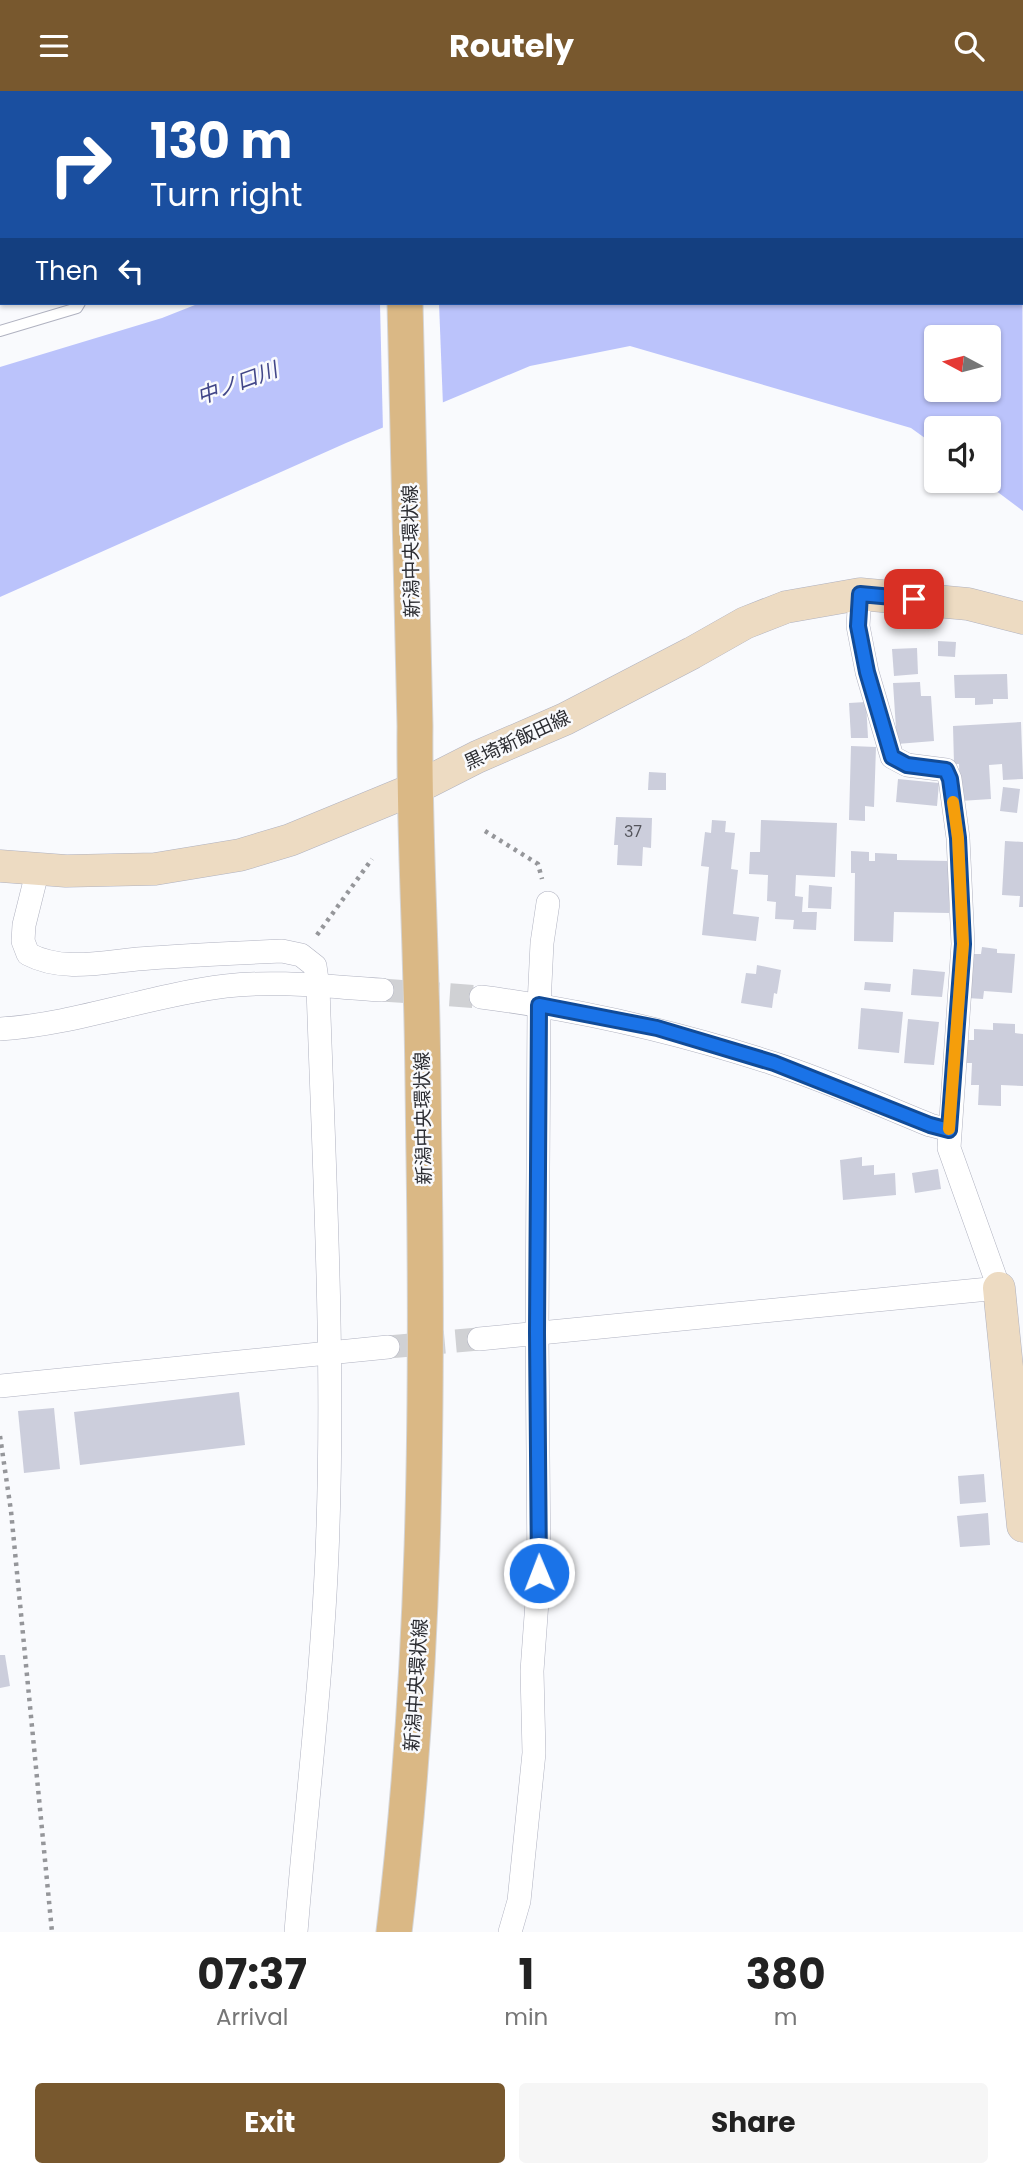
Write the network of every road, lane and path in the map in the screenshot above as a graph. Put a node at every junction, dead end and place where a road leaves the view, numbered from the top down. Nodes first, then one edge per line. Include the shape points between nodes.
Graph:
1 (79, 305) edge
2 (405, 305) edge
3 (0, 331) edge
4 (860, 594) junction
5 (1023, 618) edge
6 (414, 789) junction
7 (485, 831) dead end
8 (372, 859) dead end
9 (538, 864) dead end
10 (0, 866) edge
11 (38, 869) junction
12 (548, 903) dead end
13 (317, 935) dead end
14 (318, 987) junction
15 (382, 990) tunnel mouth
16 (481, 997) tunnel mouth
17 (539, 1005) junction
18 (0, 1029) edge
19 (949, 1130) junction
20 (999, 1288) junction
21 (537, 1333) junction
22 (479, 1339) tunnel mouth
23 (388, 1347) tunnel mouth
24 (330, 1354) junction
25 (0, 1386) edge
26 (0, 1436) edge
27 (1023, 1526) edge
28 (52, 1932) edge
29 (296, 1932) edge
30 (394, 1932) edge
31 (510, 1932) edge

1 - 3 lane
2 - 6 main road, 新潟中央環状線
4 - 5 main road, 黒埼新飯田線 via 968,604
4 - 6 main road, 黒埼新飯田線 via 786,607 745,623 565,719
4 - 19 street via 858,626 867,672 892,757 907,765 946,770 950,779 963,944
6 - 11 main road, 黒埼新飯田線 via 290,840 240,855 155,869
6 - 30 main road, 新潟中央環状線 via 425,1414 422,1585
7 - 9 path
8 - 13 path
10 - 11 main road, 黒埼新飯田線
11 - 14 street via 23,941 28,954 42,961 75,965 282,951 301,955 315,966
12 - 17 street
14 - 15 street
14 - 18 street via 260,982 224,986 38,1026
14 - 24 street
16 - 17 street
17 - 19 street via 657,1028 761,1059
17 - 21 street
19 - 20 street via 949,1148
20 - 21 street
20 - 27 main road
21 - 22 street
21 - 31 street via 539,1573 532,1671 534,1753 519,1901
23 - 24 street
24 - 25 street
24 - 29 street via 328,1527 318,1706
26 - 28 path

